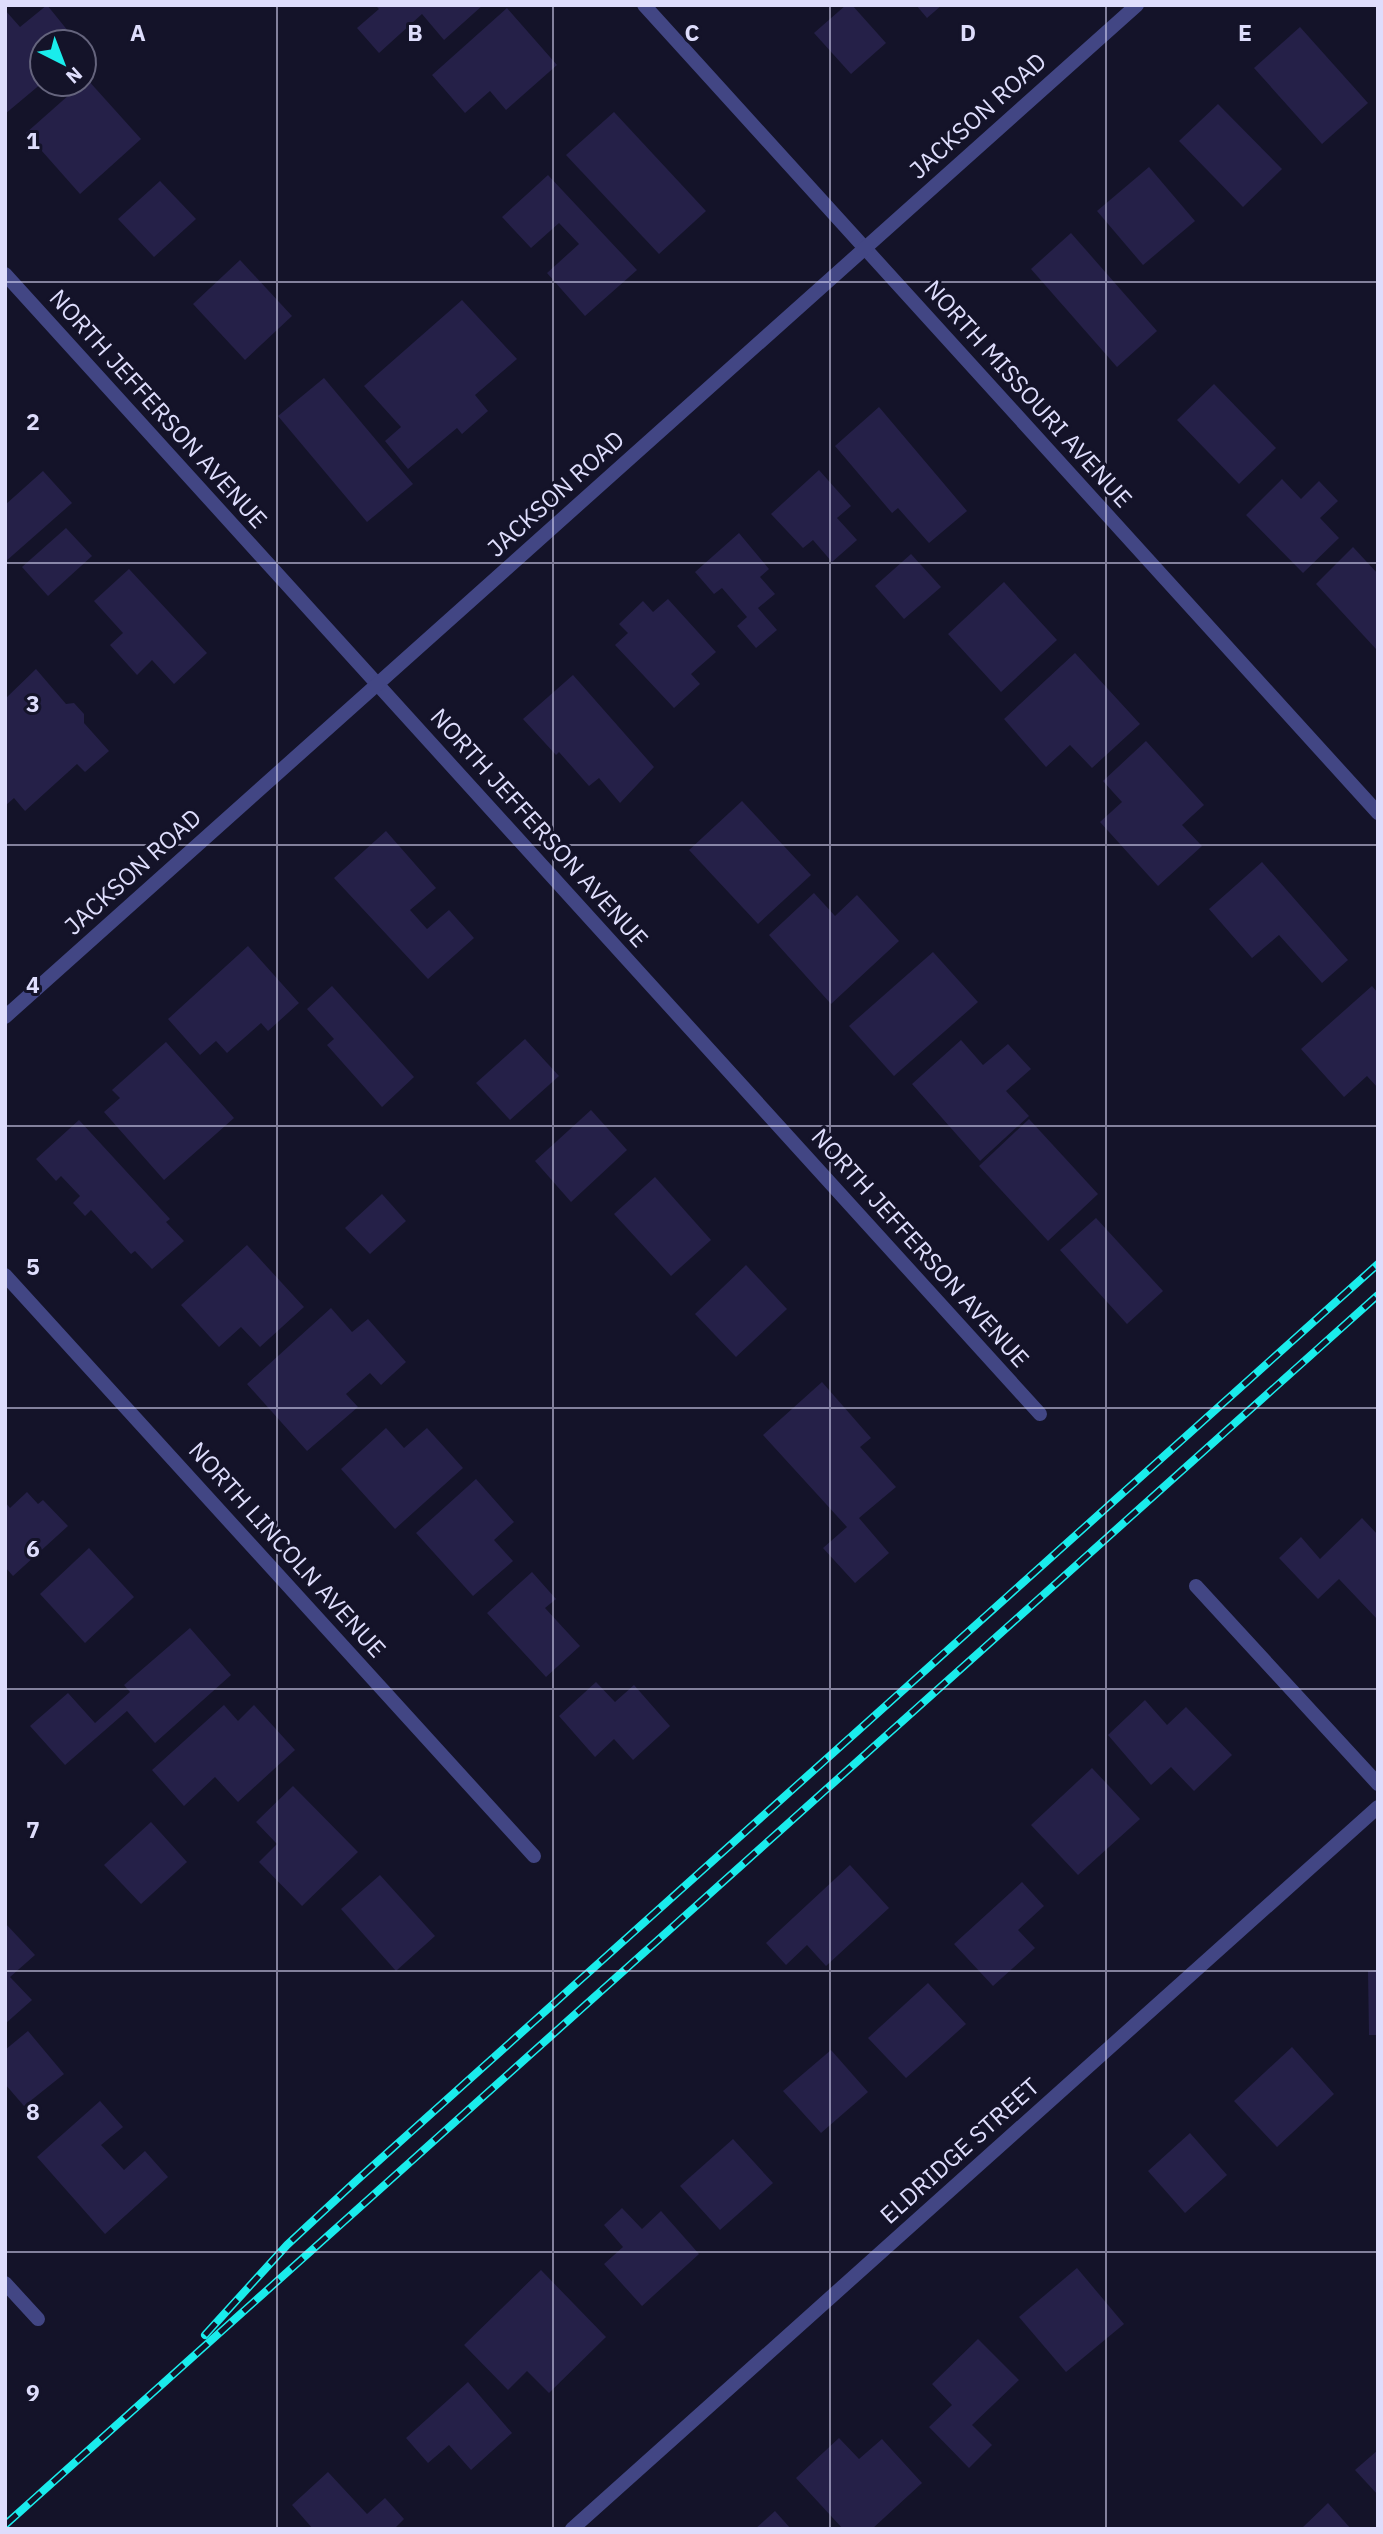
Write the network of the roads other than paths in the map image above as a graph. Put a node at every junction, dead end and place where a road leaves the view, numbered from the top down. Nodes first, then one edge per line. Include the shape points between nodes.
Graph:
1 (644, 5) edge
2 (1137, 5) edge
3 (864, 248) junction
4 (5, 274) edge
5 (378, 684) junction
6 (1378, 813) edge
7 (5, 1017) edge
8 (5, 1275) edge
9 (1040, 1414) dead end
10 (1196, 1586) dead end
11 (1378, 1784) edge
12 (1378, 1807) edge
13 (534, 1857) dead end
14 (5, 2283) edge
15 (38, 2319) dead end
16 (572, 2529) edge

1 - 3 street, NORTH MISSOURI AVENUE
2 - 3 street, JACKSON ROAD
3 - 5 street, JACKSON ROAD
3 - 6 street, NORTH MISSOURI AVENUE
4 - 5 street, NORTH JEFFERSON AVENUE
5 - 7 street, JACKSON ROAD
5 - 9 street, NORTH JEFFERSON AVENUE
8 - 13 street, NORTH LINCOLN AVENUE
10 - 11 street
12 - 16 street, ELDRIDGE STREET
14 - 15 street

